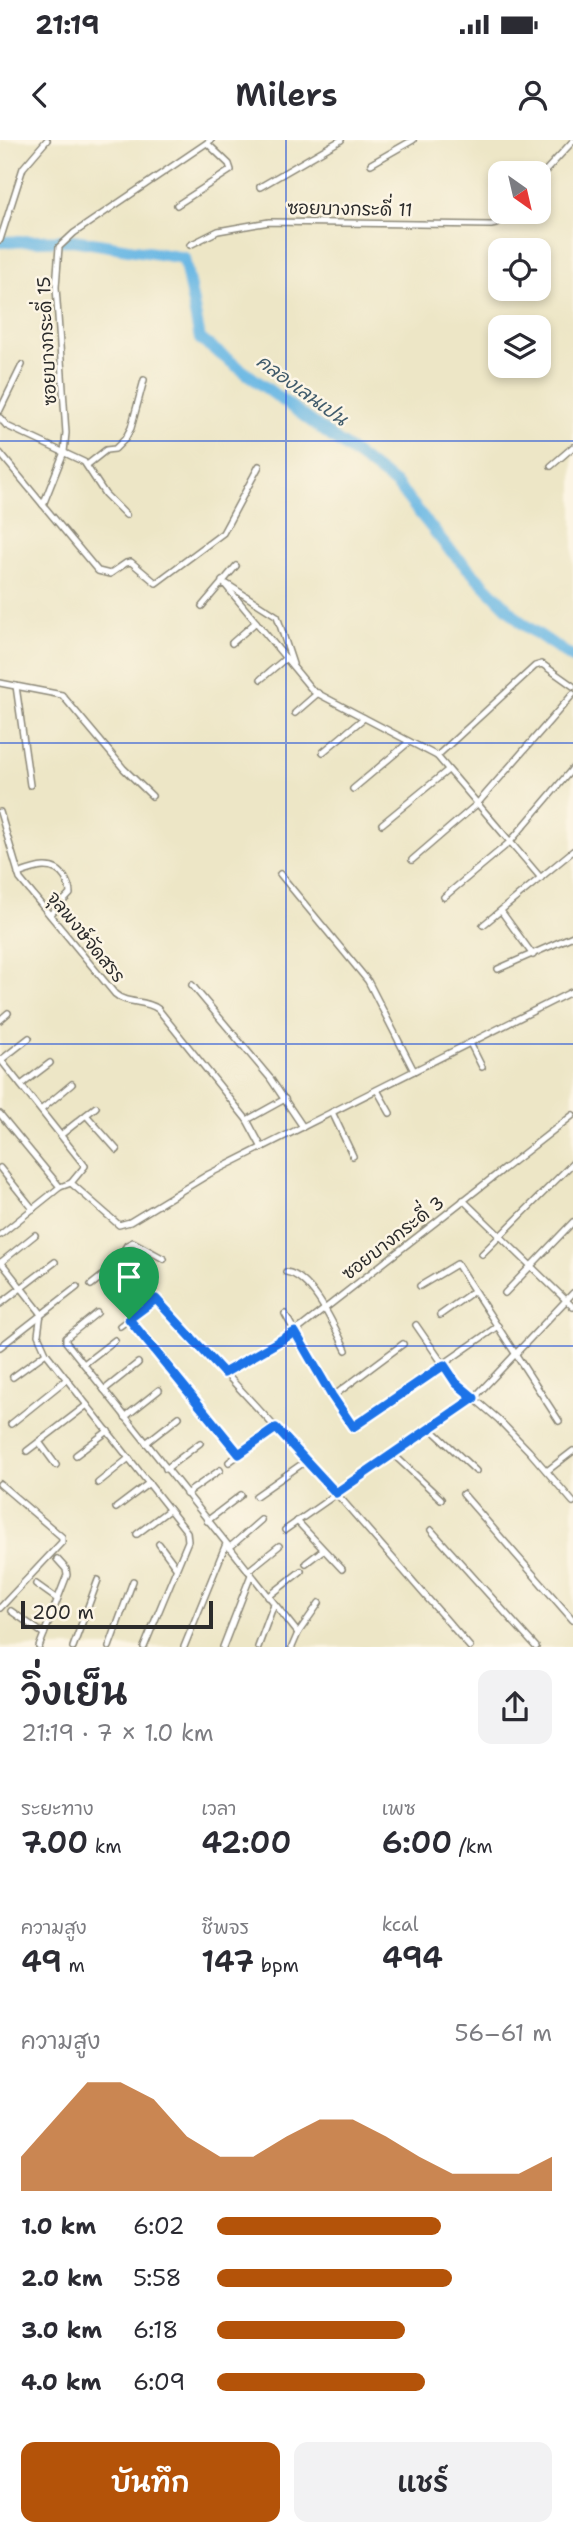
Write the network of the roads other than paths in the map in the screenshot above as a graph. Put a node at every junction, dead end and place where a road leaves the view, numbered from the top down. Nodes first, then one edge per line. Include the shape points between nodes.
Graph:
1 (47, 140) edge
2 (341, 140) edge
3 (413, 140) edge
4 (209, 141) edge
5 (573, 141) edge
6 (371, 164) dead end
7 (551, 165) edge
8 (260, 187) dead end
9 (177, 205) dead end
10 (496, 224) edge
11 (1, 232) edge
12 (0, 240) edge
13 (190, 245) dead end
14 (22, 365) dead end
15 (144, 380) dead end
16 (0, 410) edge
17 (0, 418) edge
18 (573, 447) edge
19 (64, 452) junction
20 (0, 453) edge
21 (87, 465) junction
22 (259, 466) dead end
23 (551, 466) dead end
24 (43, 505) junction
25 (126, 516) dead end
26 (236, 566) dead end
27 (224, 584) junction
28 (256, 622) junction
29 (232, 643) dead end
30 (286, 658) junction
31 (294, 667) junction
32 (261, 679) dead end
33 (0, 683) edge
34 (16, 686) junction
35 (573, 686) edge
36 (318, 693) junction
37 (573, 694) edge
38 (295, 713) dead end
39 (364, 718) junction
40 (409, 742) junction
41 (323, 751) dead end
42 (437, 756) junction
43 (573, 768) edge
44 (448, 770) junction
45 (30, 785) dead end
46 (353, 789) dead end
47 (152, 796) dead end
48 (477, 804) junction
49 (0, 812) edge
50 (382, 824) dead end
51 (510, 842) junction
52 (573, 851) edge
53 (412, 860) dead end
54 (18, 874) junction
55 (280, 874) dead end
56 (541, 878) junction
57 (444, 897) dead end
58 (501, 911) junction
59 (50, 915) junction
60 (483, 925) dead end
61 (573, 936) edge
62 (533, 955) junction
63 (498, 969) dead end
64 (192, 985) dead end
65 (573, 991) edge
66 (8, 1013) dead end
67 (0, 1020) edge
68 (29, 1038) dead end
69 (470, 1043) junction
70 (0, 1060) edge
71 (50, 1063) dead end
72 (482, 1067) dead end
73 (414, 1071) junction
74 (72, 1084) dead end
75 (22, 1085) junction
76 (377, 1090) junction
77 (285, 1099) junction
78 (96, 1107) dead end
79 (41, 1109) junction
80 (332, 1112) junction
81 (390, 1113) dead end
82 (0, 1114) edge
83 (86, 1115) junction
84 (573, 1115) edge
85 (247, 1120) junction
86 (303, 1127) junction
87 (62, 1134) junction
88 (261, 1146) junction
89 (117, 1150) dead end
90 (353, 1156) dead end
91 (573, 1163) edge
92 (0, 1168) edge
93 (71, 1183) junction
94 (60, 1187) junction
95 (463, 1200) junction
96 (33, 1209) junction
97 (573, 1222) edge
98 (0, 1235) edge
99 (35, 1235) dead end
100 (499, 1236) junction
101 (482, 1254) dead end
102 (164, 1259) dead end
103 (55, 1262) dead end
104 (120, 1262) junction
105 (1, 1263) edge
106 (531, 1266) junction
107 (286, 1272) dead end
108 (91, 1285) dead end
109 (420, 1286) dead end
110 (77, 1287) dead end
111 (21, 1288) junction
112 (474, 1290) junction
113 (505, 1293) dead end
114 (573, 1293) edge
115 (156, 1299) junction
116 (567, 1300) junction
117 (0, 1304) edge
118 (573, 1307) edge
119 (326, 1309) junction
120 (97, 1313) dead end
121 (41, 1314) junction
122 (285, 1314) dead end
123 (440, 1315) dead end
124 (129, 1319) junction
125 (120, 1325) dead end
126 (416, 1325) dead end
127 (498, 1326) junction
128 (295, 1332) junction
129 (115, 1340) dead end
130 (403, 1344) dead end
131 (0, 1347) edge
132 (346, 1350) dead end
133 (46, 1353) junction
134 (517, 1355) junction
135 (138, 1363) dead end
136 (84, 1364) junction
137 (444, 1365) junction
138 (224, 1373) junction
139 (13, 1377) dead end
140 (67, 1379) junction
141 (104, 1390) junction
142 (159, 1390) dead end
143 (332, 1396) junction
144 (474, 1398) junction
145 (87, 1405) junction
146 (179, 1417) dead end
147 (125, 1418) junction
148 (559, 1420) dead end
149 (10, 1424) dead end
150 (276, 1428) junction
151 (429, 1428) junction
152 (107, 1431) junction
153 (39, 1442) junction
154 (146, 1443) junction
155 (200, 1443) dead end
156 (27, 1451) dead end
157 (573, 1451) edge
158 (239, 1454) junction
159 (393, 1454) junction
160 (76, 1455) dead end
161 (129, 1458) junction
162 (306, 1461) junction
163 (229, 1462) dead end
164 (55, 1465) dead end
165 (166, 1469) junction
166 (220, 1470) dead end
167 (476, 1471) dead end
168 (547, 1471) junction
169 (0, 1483) edge
170 (98, 1483) dead end
171 (149, 1483) junction
172 (336, 1493) junction
173 (186, 1494) junction
174 (463, 1494) dead end
175 (241, 1495) dead end
176 (256, 1496) dead end
177 (441, 1499) dead end
178 (573, 1502) edge
179 (116, 1508) dead end
180 (169, 1510) junction
181 (261, 1520) dead end
182 (207, 1521) junction
183 (298, 1521) junction
184 (285, 1530) dead end
185 (431, 1530) dead end
186 (137, 1534) dead end
187 (159, 1544) dead end
188 (227, 1546) junction
189 (279, 1546) dead end
190 (323, 1550) junction
191 (57, 1559) dead end
192 (306, 1563) dead end
193 (176, 1567) junction
194 (342, 1569) dead end
195 (301, 1571) dead end
196 (249, 1573) junction
197 (98, 1580) dead end
198 (133, 1581) dead end
199 (36, 1584) dead end
200 (268, 1597) junction
201 (57, 1599) junction
202 (318, 1603) dead end
203 (274, 1604) junction
204 (0, 1608) edge
205 (11, 1611) dead end
206 (573, 1620) edge
207 (298, 1633) junction
208 (44, 1634) junction
209 (39, 1647) edge
210 (73, 1647) edge
211 (108, 1647) edge
212 (144, 1647) edge
213 (184, 1647) edge
214 (223, 1647) edge
215 (258, 1647) edge
216 (292, 1647) edge
217 (470, 1647) edge
218 (536, 1647) edge

1 - 11 street via 23,168
2 - 8 street
3 - 6 street
4 - 9 street via 231,170
4 - 19 street, ซอยบางกระดี่ 15 via 74,233 57,250
5 - 7 street
10 - 13 street, ซอยบางกระดี่ 11 via 269,222 218,231
11 - 12 street
14 - 16 street
15 - 21 street via 125,439
17 - 19 street via 7,426
18 - 23 street
19 - 21 street
19 - 24 street, ซอยบางกระดี่ 15
20 - 24 street
21 - 25 street
22 - 24 street via 223,533 156,583 131,562 110,574 98,571
26 - 27 street
27 - 28 street
27 - 31 street via 277,616
28 - 29 street
28 - 30 street
30 - 31 street
30 - 32 street
31 - 36 street
33 - 34 street
34 - 45 street
34 - 47 street via 62,695
35 - 42 street via 542,664 535,666
36 - 38 street
36 - 39 street
37 - 48 street
39 - 40 street
39 - 41 street
40 - 42 street
40 - 46 street
42 - 44 street
43 - 51 street
44 - 48 street
44 - 50 street
48 - 51 street
48 - 53 street
49 - 54 street, จุลพงษ์จัดสรร
51 - 56 street
51 - 57 street
52 - 56 street
54 - 59 street, จุลพงษ์จัดสรร
54 - 59 street via 39,867 61,871 70,894
55 - 73 street via 368,981
56 - 58 street
58 - 60 street
58 - 62 street
59 - 85 street, จุลพงษ์จัดสรร via 120,999 158,1009
61 - 62 street
62 - 63 street
64 - 77 street
65 - 69 street
66 - 67 street
68 - 70 street
69 - 72 street
69 - 73 street
70 - 75 street
71 - 75 street
73 - 76 street
74 - 79 street
75 - 79 street
76 - 80 street
76 - 81 street
77 - 85 street
77 - 86 street
78 - 83 street
79 - 87 street
80 - 86 street
80 - 90 street
82 - 94 street
83 - 87 street
83 - 89 street
84 - 95 street, ซอยบางกระดี่ 3
85 - 88 street, จุลพงษ์จัดสรร
86 - 88 street
87 - 93 street via 85,1166
88 - 93 street via 125,1224 115,1222
91 - 100 street
92 - 96 street
93 - 94 street
94 - 96 street
95 - 100 street
95 - 119 street, ซอยบางกระดี่ 3
96 - 98 street
97 - 106 street
99 - 105 street
100 - 101 street
100 - 106 street
102 - 104 street via 133,1242
103 - 111 street
104 - 108 street
104 - 115 street
105 - 111 street
106 - 113 street
106 - 116 street
107 - 119 street via 298,1275
109 - 112 street via 457,1264
110 - 121 street
111 - 117 street
111 - 121 street
112 - 123 street
112 - 127 street
114 - 116 street
115 - 124 street
115 - 138 street
116 - 118 street
116 - 134 street
119 - 128 street, ซอยบางกระดี่ 3
119 - 132 street
120 - 136 street via 65,1340
121 - 131 street
121 - 133 street via 38,1335
122 - 128 street
124 - 125 street
124 - 158 street
126 - 137 street
127 - 134 street
127 - 137 street
128 - 138 street, ซอยบางกระดี่ 3
128 - 143 street
129 - 136 street
130 - 143 street
133 - 139 street
133 - 140 street
134 - 144 street
134 - 148 street
135 - 141 street
136 - 141 street
137 - 143 street via 353,1427
137 - 144 street
138 - 150 street
140 - 145 street
140 - 149 street
141 - 147 street
142 - 147 street
144 - 151 street
144 - 168 street
145 - 152 street
145 - 153 street
146 - 154 street
147 - 154 street
150 - 158 street
150 - 162 street
151 - 159 street
151 - 167 street
152 - 160 street
152 - 161 street
153 - 156 street
153 - 164 street
154 - 165 street
155 - 165 street
157 - 168 street
158 - 163 street
159 - 172 street
159 - 177 street
161 - 170 street
161 - 171 street
162 - 172 street
162 - 176 street
165 - 173 street
166 - 173 street
168 - 178 street
169 - 204 street via 62,1537
171 - 179 street
171 - 180 street
172 - 183 street
172 - 217 street
173 - 182 street
174 - 206 street
175 - 182 street
180 - 186 street
180 - 193 street via 188,1535
181 - 188 street
182 - 188 street
183 - 184 street
183 - 190 street
185 - 218 street
187 - 193 street
188 - 196 street
188 - 213 street
189 - 196 street
190 - 192 street
190 - 194 street
191 - 201 street via 67,1572
193 - 212 street
195 - 200 street
196 - 200 street
196 - 214 street
197 - 210 street
198 - 211 street
199 - 201 street
200 - 203 street
201 - 208 street
202 - 207 street
203 - 207 street
203 - 215 street
205 - 208 street
207 - 216 street
208 - 209 street

